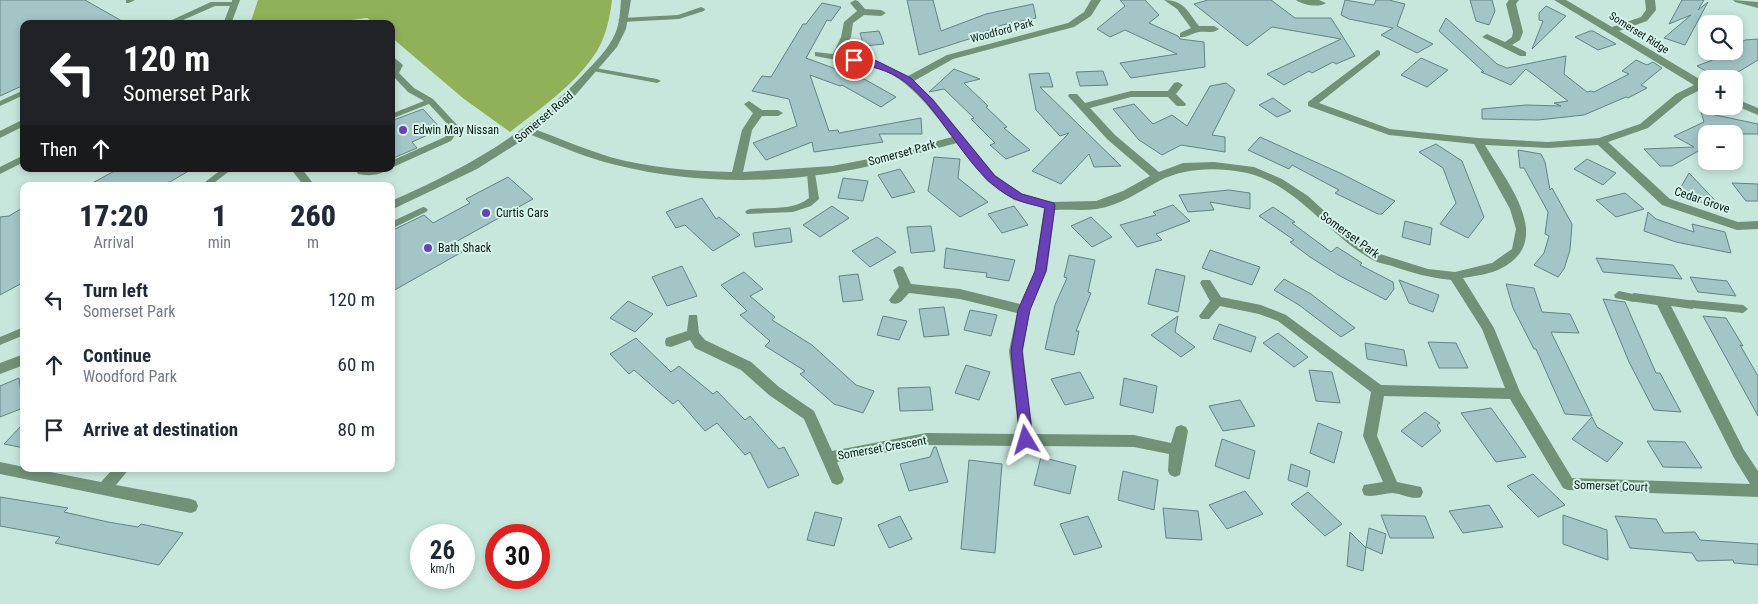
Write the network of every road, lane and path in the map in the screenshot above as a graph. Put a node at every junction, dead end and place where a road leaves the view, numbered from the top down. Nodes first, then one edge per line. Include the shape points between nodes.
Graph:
1 (626, 0) edge
2 (1096, 0) edge
3 (1169, 0) edge
4 (1514, 0) edge
5 (1559, 0) edge
6 (1650, 0) edge
7 (1738, 0) edge
8 (235, 2) edge
9 (1299, 2) edge
10 (855, 3) dead end
11 (1321, 3) dead end
12 (1758, 5) edge
13 (701, 9) dead end
14 (862, 12) junction
15 (881, 12) dead end
16 (177, 20) edge
17 (228, 20) edge
18 (622, 20) junction
19 (1196, 29) junction
20 (1214, 29) dead end
21 (1612, 30) junction
22 (1182, 35) dead end
23 (1487, 37) dead end
24 (1506, 45) junction
25 (1377, 53) dead end
26 (818, 54) dead end
27 (1522, 54) dead end
28 (836, 57) junction
29 (395, 61) edge
30 (593, 69) junction
31 (395, 71) edge
32 (395, 76) edge
33 (908, 80) junction
34 (658, 81) dead end
35 (1698, 83) edge
36 (1178, 85) dead end
37 (1698, 88) edge
38 (20, 94) edge
39 (1171, 94) junction
40 (1073, 96) dead end
41 (430, 101) junction
42 (0, 104) edge
43 (749, 104) dead end
44 (1180, 104) dead end
45 (1743, 105) edge
46 (1084, 107) junction
47 (1758, 112) edge
48 (759, 113) junction
49 (778, 113) dead end
50 (395, 115) edge
51 (20, 124) edge
52 (530, 131) junction
53 (0, 135) edge
54 (958, 139) junction
55 (1478, 141) junction
56 (1600, 141) junction
57 (20, 160) edge
58 (395, 163) edge
59 (0, 171) edge
60 (224, 172) edge
61 (298, 172) edge
62 (361, 172) edge
63 (375, 172) edge
64 (811, 172) junction
65 (737, 176) junction
66 (1157, 178) junction
67 (210, 182) edge
68 (307, 182) edge
69 (395, 204) edge
70 (1050, 206) junction
71 (423, 210) dead end
72 (750, 212) dead end
73 (395, 224) edge
74 (1758, 226) edge
75 (899, 270) dead end
76 (1455, 276) junction
77 (1206, 283) dead end
78 (906, 288) junction
79 (1619, 295) dead end
80 (1634, 298) joint
81 (895, 300) dead end
82 (1217, 302) junction
83 (1662, 302) junction
84 (1692, 304) joint
85 (1743, 308) dead end
86 (1024, 310) junction
87 (1205, 316) dead end
88 (693, 318) dead end
89 (20, 333) edge
90 (693, 334) junction
91 (0, 341) edge
92 (671, 342) dead end
93 (20, 361) edge
94 (0, 369) edge
95 (1378, 390) junction
96 (1514, 394) junction
97 (1180, 431) dead end
98 (1026, 440) junction
99 (1176, 450) junction
100 (828, 458) junction
101 (0, 468) edge
102 (1175, 471) dead end
103 (119, 472) edge
104 (837, 478) dead end
105 (1758, 484) edge
106 (1392, 487) junction
107 (103, 489) junction
108 (1369, 490) dead end
109 (1758, 491) edge
110 (1416, 492) dead end
111 (191, 506) dead end

1 - 18 street, Somerset Road
2 - 33 street, Woodford Park via 1088,14 1071,25 950,57
3 - 19 street via 1180,7
4 - 24 street via 1511,4 1517,38
5 - 21 street, Somerset Ridge
6 - 21 street via 1651,10 1644,19
7 - 12 street
8 - 16 lane via 214,4
8 - 17 lane
9 - 11 street
10 - 14 street
13 - 18 lane via 679,17
14 - 15 street
14 - 28 street via 849,22
18 - 30 street, Somerset Road via 619,36
19 - 20 street
19 - 22 street
21 - 35 street, Somerset Ridge via 1656,60
23 - 24 street
24 - 27 street
25 - 55 street via 1312,104 1389,132
26 - 28 street
28 - 33 street via 874,63
29 - 31 lane via 399,65
30 - 34 lane
30 - 52 street, Somerset Road via 576,90
32 - 41 lane
33 - 54 street
36 - 39 street
37 - 56 street via 1680,96 1644,126
38 - 42 lane
39 - 44 street
39 - 46 street via 1131,94
40 - 46 street
41 - 50 lane
41 - 58 lane via 456,128 448,139
43 - 48 street
45 - 47 street
46 - 66 street via 1111,137
48 - 49 street
48 - 65 street via 747,130
51 - 53 street
52 - 65 street, Somerset Park via 616,162 678,173
52 - 69 street, Somerset Road via 446,181
54 - 64 street, Somerset Park via 863,164
54 - 70 street, Somerset Park via 991,178 1018,197
55 - 56 street via 1548,145
55 - 76 street, Somerset Park via 1516,209 1522,229 1517,250 1496,266
56 - 74 street, Cedar Grove via 1666,202 1737,226
57 - 59 lane
60 - 67 lane
61 - 68 street
62 - 63 lane
64 - 65 street, Somerset Park
64 - 72 lane via 814,199 809,205
66 - 70 street, Somerset Park via 1097,205
66 - 76 street, Somerset Park via 1183,167 1250,170 1278,182 1304,199 1376,257 1428,273
70 - 86 street via 1041,271
71 - 73 lane
75 - 78 street
76 - 96 street, Somerset Court via 1488,328
77 - 82 street
78 - 81 street
78 - 86 street via 960,294
79 - 80 lane
80 - 83 street
82 - 87 street
82 - 95 street via 1261,310 1282,318
83 - 84 street
83 - 105 street via 1739,454
84 - 85 lane
86 - 98 street via 1016,351
88 - 90 street
89 - 91 lane
90 - 92 street
90 - 100 street, Somerset Crescent via 700,344 746,366 774,392 809,415
93 - 94 street
95 - 96 street
95 - 106 street via 1370,436
96 - 109 street, Somerset Court via 1568,484
97 - 99 street
98 - 99 street, Somerset Crescent via 1134,441
98 - 100 street, Somerset Crescent via 926,439
99 - 102 street
100 - 104 street, Somerset Crescent
101 - 107 street
103 - 107 street
106 - 108 street
106 - 110 street
107 - 111 street

